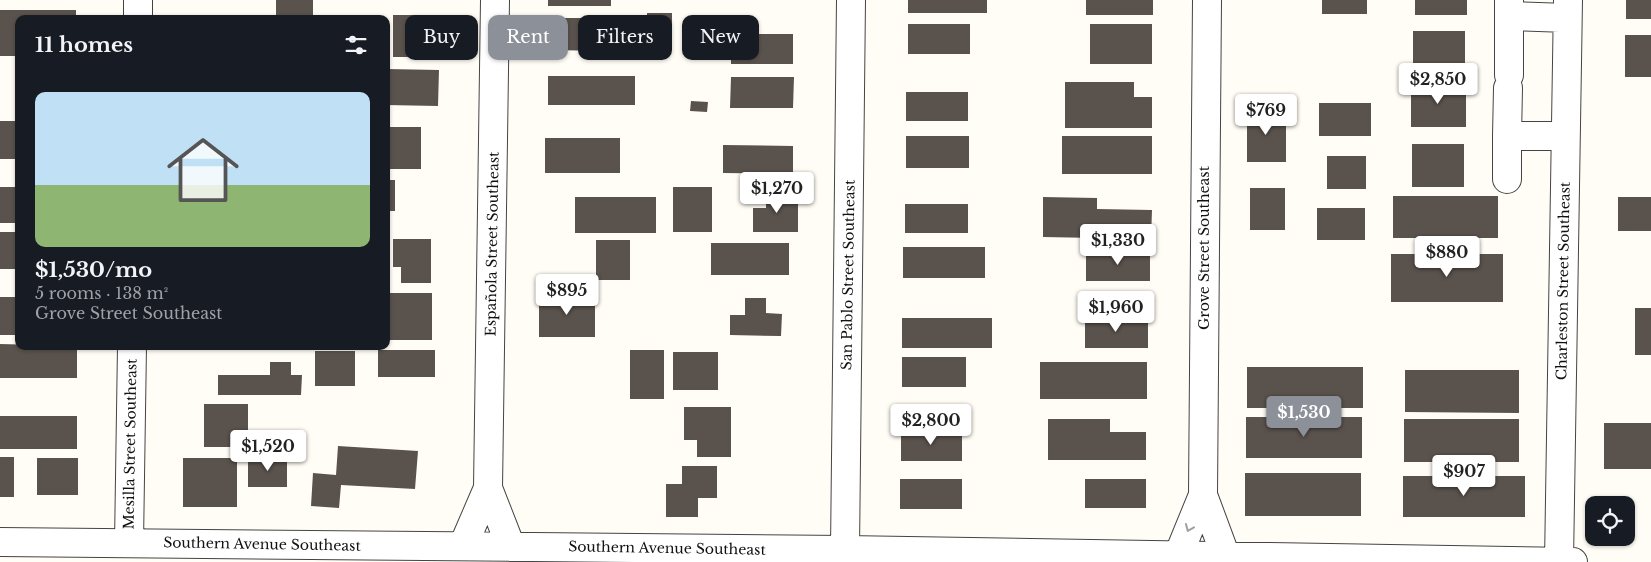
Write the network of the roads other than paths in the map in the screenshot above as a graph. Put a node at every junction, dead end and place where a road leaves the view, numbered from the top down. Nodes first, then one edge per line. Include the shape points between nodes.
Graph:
1 (138, 0) edge
2 (495, 0) edge
3 (851, 0) edge
4 (1207, 0) edge
5 (1509, 8) edge
6 (1568, 9) edge
7 (138, 15) edge
8 (1507, 136) junction
9 (1565, 136) junction
10 (1506, 179) dead end
11 (132, 350) edge
12 (488, 488) junction
13 (1203, 495) junction
14 (0, 542) edge
15 (129, 543) junction
16 (463, 546) junction
17 (511, 547) junction
18 (845, 550) junction
19 (1178, 556) junction
20 (1226, 557) junction
21 (1559, 562) edge
22 (1573, 562) edge

1 - 7 street
2 - 12 street, Española Street Southeast
3 - 18 street, San Pablo Street Southeast
4 - 13 street, Grove Street Southeast
5 - 6 street
5 - 8 street
6 - 9 street, Charleston Street Southeast
8 - 9 street
8 - 10 street
9 - 21 street, Charleston Street Southeast
11 - 15 street, Mesilla Street Southeast
12 - 16 street, Española Street Southeast
12 - 17 street, Española Street Southeast
13 -> 19 street, Grove Street Southeast
13 - 20 street, Grove Street Southeast
14 - 15 street, Southern Avenue Southeast
15 - 16 street, Southern Avenue Southeast
16 - 17 street, Southern Avenue Southeast
17 - 18 street, Southern Avenue Southeast
18 - 19 street, Southern Avenue Southeast
19 - 20 street, Southern Avenue Southeast
20 - 21 street, Southern Avenue Southeast
21 - 22 street, Southern Avenue Southeast

